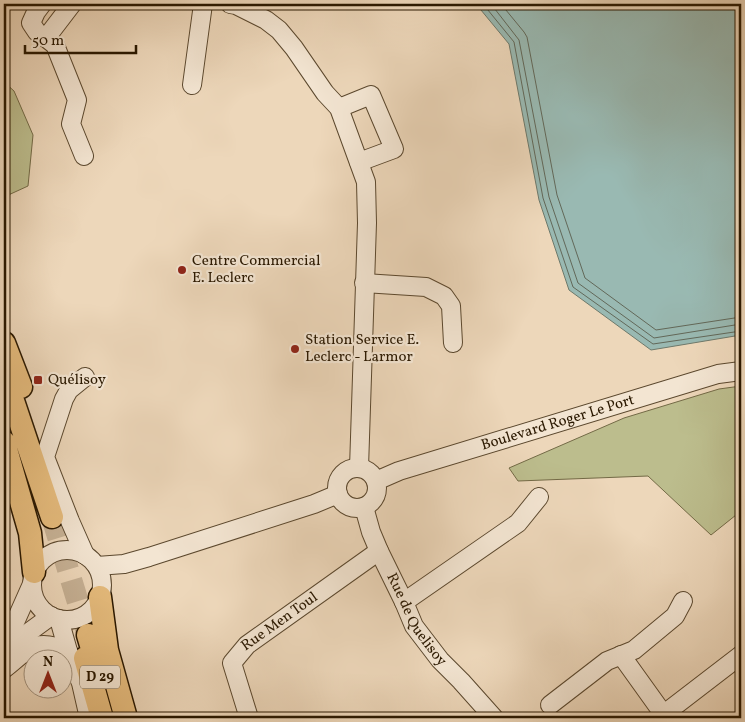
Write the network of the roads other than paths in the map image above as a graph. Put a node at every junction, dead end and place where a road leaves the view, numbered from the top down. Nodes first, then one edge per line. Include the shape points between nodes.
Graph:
1 (42, 4) edge
2 (72, 4) edge
3 (203, 4) edge
4 (230, 4) edge
5 (46, 38) junction
6 (192, 85) dead end
7 (339, 108) junction
8 (84, 156) dead end
9 (359, 162) junction
10 (364, 283) junction
11 (4, 343) edge
12 (453, 343) dead end
13 (741, 371) edge
14 (4, 374) edge
15 (85, 377) dead end
16 (4, 402) edge
17 (4, 442) edge
18 (45, 457) junction
19 (359, 468) junction
20 (376, 481) junction
21 (338, 494) junction
22 (538, 497) dead end
23 (364, 507) junction
24 (379, 551) junction
25 (91, 560) junction
26 (33, 578) junction
27 (100, 597) junction
28 (683, 601) dead end
29 (404, 602) junction
30 (55, 618) junction
31 (78, 641) junction
32 (4, 643) edge
33 (621, 655) junction
34 (741, 655) edge
35 (4, 669) edge
36 (550, 705) dead end
37 (662, 716) edge
38 (89, 718) edge
39 (102, 718) edge
40 (112, 718) edge
41 (126, 718) edge
42 (249, 718) edge
43 (494, 718) edge

1 - 5 street via 32,23 36,32
2 - 5 street
3 - 6 street
4 - 7 street via 266,20 279,30 324,93
5 - 8 street via 55,45 77,100 71,124
7 - 9 street
7 - 9 street via 371,96 394,149
9 - 10 street via 366,182
10 - 12 street via 426,287 444,296 451,306
10 - 19 street
11 - 18 main road
13 - 20 street, Boulevard Roger Le Port via 718,374 642,396 399,471
14 - 16 main road via 47,518
15 - 18 street via 68,390
17 - 26 main road via 30,533
18 - 25 street via 70,521
19 - 20 street via 369,472
19 - 21 street via 343,474 338,482
20 - 23 street via 375,496
21 - 23 street via 349,506
21 - 25 street via 124,564
22 - 29 street via 518,523
23 - 24 street, Rue de Quelisoy
24 - 29 street, Rue de Quelisoy
24 - 42 street, Rue Men Toul via 247,645 232,663
25 - 26 street via 80,552 56,552 40,562
25 - 27 street via 101,574
26 - 30 street via 35,599 44,612
26 - 32 street
27 - 30 street via 86,615 73,620
27 - 41 main road via 107,650
28 - 33 street via 675,616 634,650
29 - 43 street, Rue de Quelisoy via 414,626 440,660
30 - 31 street
30 - 35 street via 25,635
31 - 35 street via 30,648
31 - 38 street via 81,683
31 - 39 main road, D 29
31 - 40 main road, D 29
33 - 36 street via 607,660
33 - 37 street
34 - 37 street

